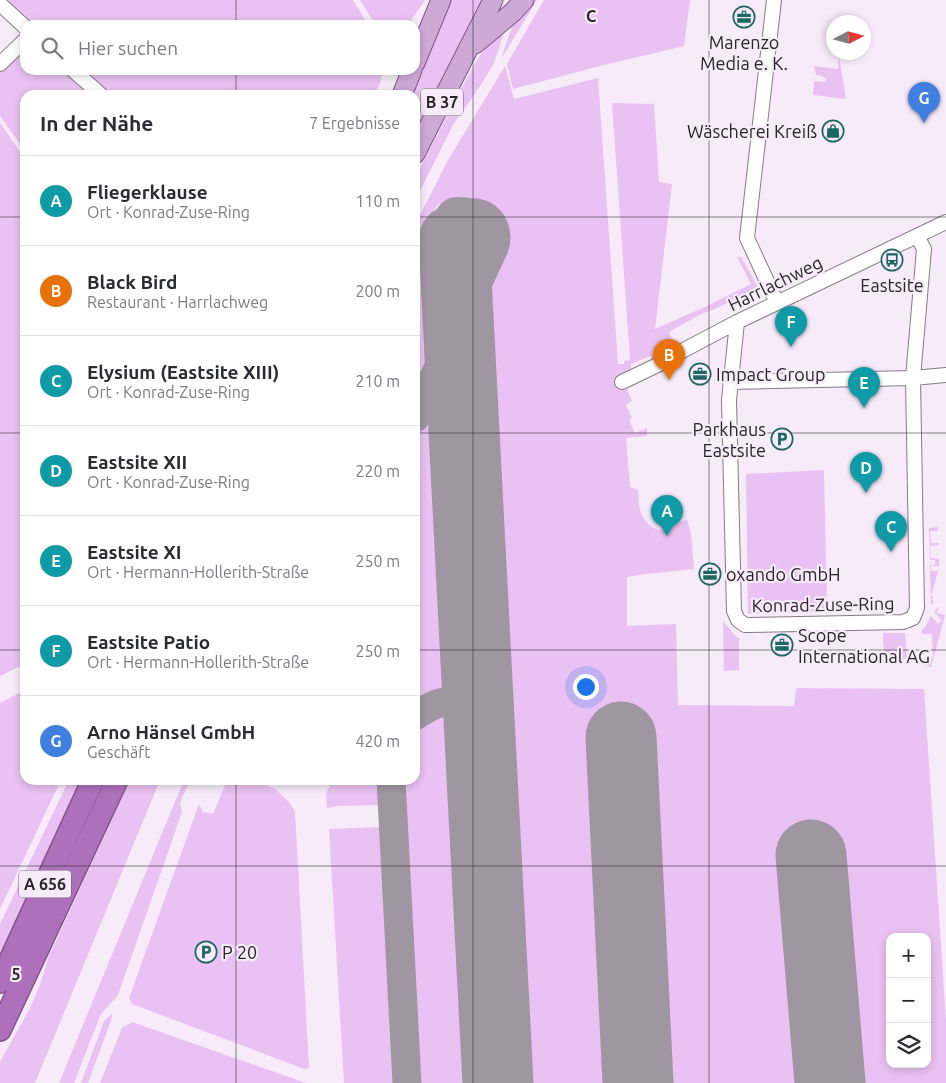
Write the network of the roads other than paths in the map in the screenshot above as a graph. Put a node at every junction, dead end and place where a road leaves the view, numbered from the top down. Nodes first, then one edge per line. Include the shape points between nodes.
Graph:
1 (441, 0) edge
2 (493, 0) edge
3 (524, 0) edge
4 (774, 0) edge
5 (0, 4) edge
6 (20, 22) edge
7 (20, 45) edge
8 (469, 49) junction
9 (420, 51) edge
10 (0, 64) edge
11 (79, 75) edge
12 (410, 75) edge
13 (95, 90) edge
14 (404, 90) edge
15 (420, 144) edge
16 (946, 222) edge
17 (917, 236) junction
18 (777, 303) junction
19 (737, 322) junction
20 (946, 375) edge
21 (912, 378) junction
22 (622, 382) dead end
23 (730, 382) junction
24 (91, 785) edge
25 (113, 788) edge
26 (0, 982) edge
27 (0, 1030) edge

1 - 9 main road, B 37
2 - 8 main road, B 37
3 - 8 main road
4 - 18 street via 747,238
5 - 6 street
7 - 10 street
8 - 15 main road, B 37
11 - 13 street
12 - 14 main road, B 37
16 - 17 street, Harrlachweg
17 - 18 street, Harrlachweg
17 - 21 street, Konrad-Zuse-Ring via 924,249
18 - 19 street, Harrlachweg
19 - 22 street, Harrlachweg
19 - 23 street, Konrad-Zuse-Ring
20 - 21 street
21 - 23 street
21 - 23 street, Konrad-Zuse-Ring via 917,608 913,618 903,622 745,625 738,620 734,611
24 - 26 highway, A 656
25 - 27 highway, A 656

